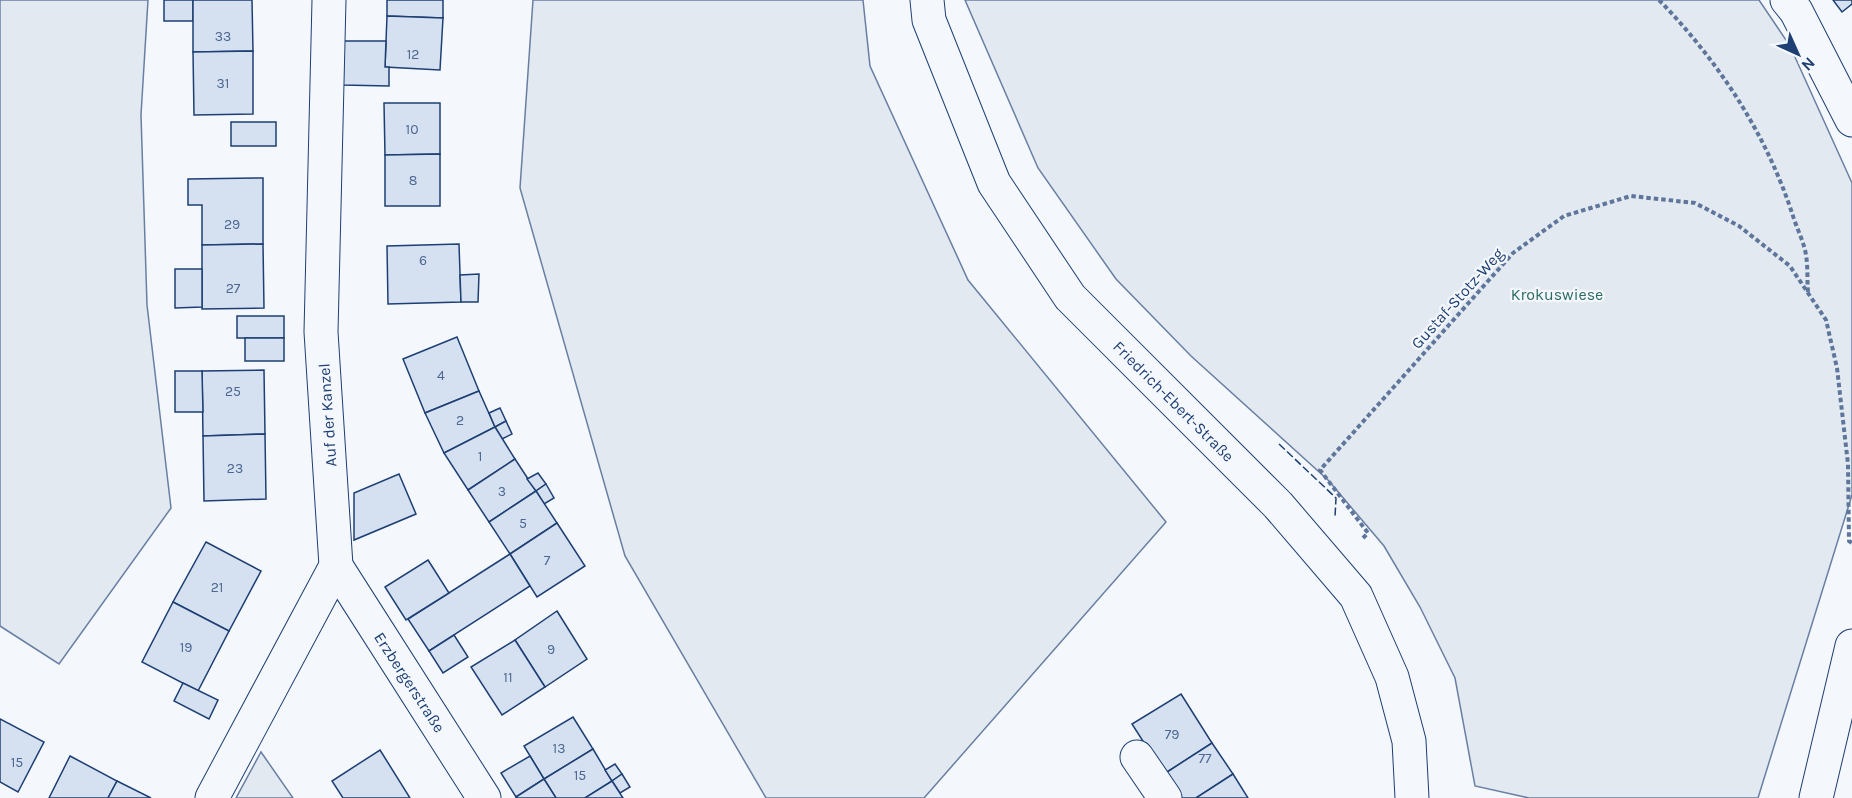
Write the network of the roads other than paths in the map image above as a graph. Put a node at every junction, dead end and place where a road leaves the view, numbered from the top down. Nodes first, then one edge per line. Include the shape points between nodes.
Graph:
1 (329, 0) edge
2 (927, 0) edge
3 (1787, 0) edge
4 (1852, 120) edge
5 (336, 566) junction
6 (1852, 646) edge
7 (1137, 757) dead end
8 (212, 798) edge
9 (484, 798) edge
10 (1165, 798) edge
11 (1412, 798) edge
12 (1816, 798) edge

1 - 5 street, Auf der Kanzel via 321,332
2 - 11 street, Friedrich-Ebert-Straße via 929,20 994,183 1070,297 1278,505 1356,596 1392,677 1409,741
3 - 4 street via 1797,11
5 - 8 street
5 - 9 street, Erzbergerstraße
6 - 12 street
7 - 10 street

